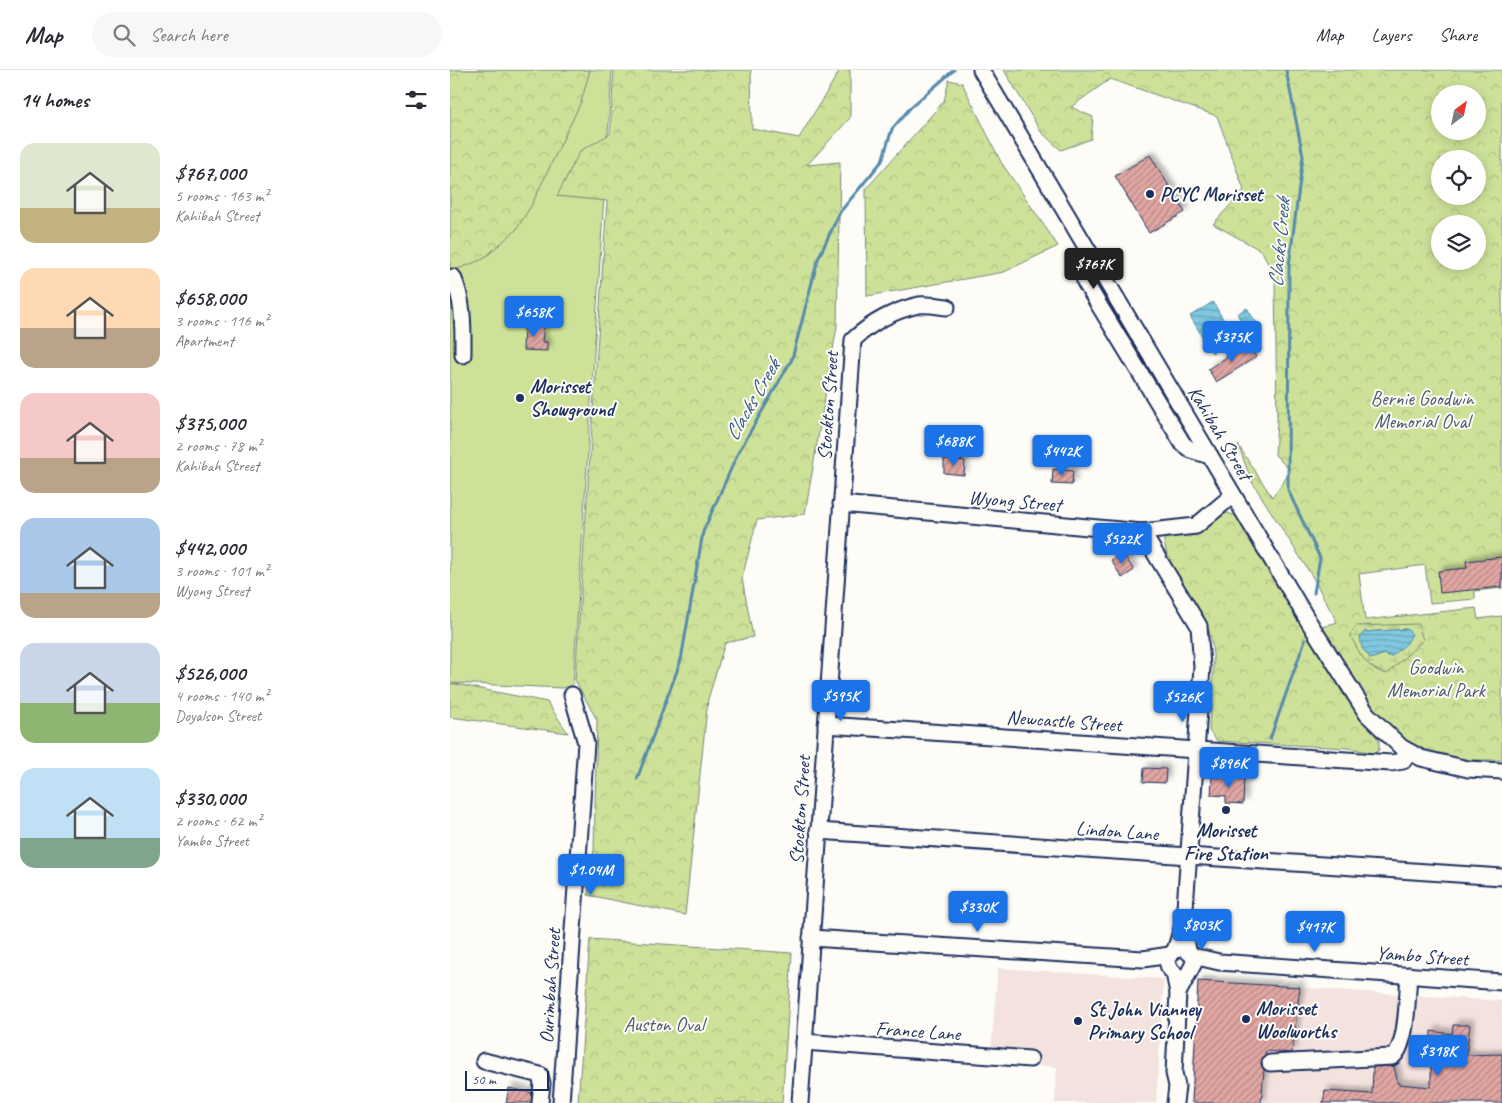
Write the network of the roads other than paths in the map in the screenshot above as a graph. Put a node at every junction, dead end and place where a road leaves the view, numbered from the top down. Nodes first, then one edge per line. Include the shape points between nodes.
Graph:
1 (981, 70) edge
2 (453, 277) dead end
3 (947, 307) dead end
4 (463, 355) dead end
5 (1233, 495) junction
6 (841, 504) junction
7 (1142, 532) junction
8 (572, 695) dead end
9 (826, 725) junction
10 (1196, 750) junction
11 (1409, 753) junction
12 (1502, 771) edge
13 (818, 831) junction
14 (1189, 856) junction
15 (1502, 877) edge
16 (811, 938) junction
17 (1181, 962) junction
18 (1410, 975) junction
19 (1502, 982) edge
20 (804, 1042) junction
21 (1030, 1059) dead end
22 (484, 1061) dead end
23 (1270, 1062) dead end
24 (1174, 1073) junction
25 (541, 1096) edge
26 (562, 1103) edge
27 (800, 1103) edge
28 (1168, 1103) edge
29 (1175, 1103) edge

1 - 5 street, Kahibah Street
2 - 4 street via 458,287 463,322
3 - 6 street, Stockton Street via 920,305 892,314 864,329 853,340
5 - 7 street, Wyong Street via 1196,526
5 - 11 street, Kahibah Street via 1359,704 1384,733
6 - 7 street, Wyong Street
6 - 9 street, Stockton Street
7 - 10 street via 1199,626 1202,666
8 - 26 street, Ourimbah Street via 586,743
9 - 10 street, Newcastle Street
9 - 13 street, Stockton Street
10 - 11 street, Newcastle Street via 1391,763 1403,761
10 - 14 street
11 - 12 street via 1449,765
13 - 14 street, Lindon Lane
13 - 16 street, Stockton Street
14 - 15 street, Lindon Lane
14 - 17 street
16 - 17 street, Yambo Street
16 - 20 street, Stockton Street
17 - 18 street, Yambo Street
17 - 24 street
18 - 19 street, Yambo Street
18 - 23 street via 1402,1044 1392,1057
20 - 21 street, France Lane
20 - 27 street, Stockton Street
22 - 25 street via 540,1075
24 - 28 street via 1169,1084
24 - 29 street via 1177,1086

